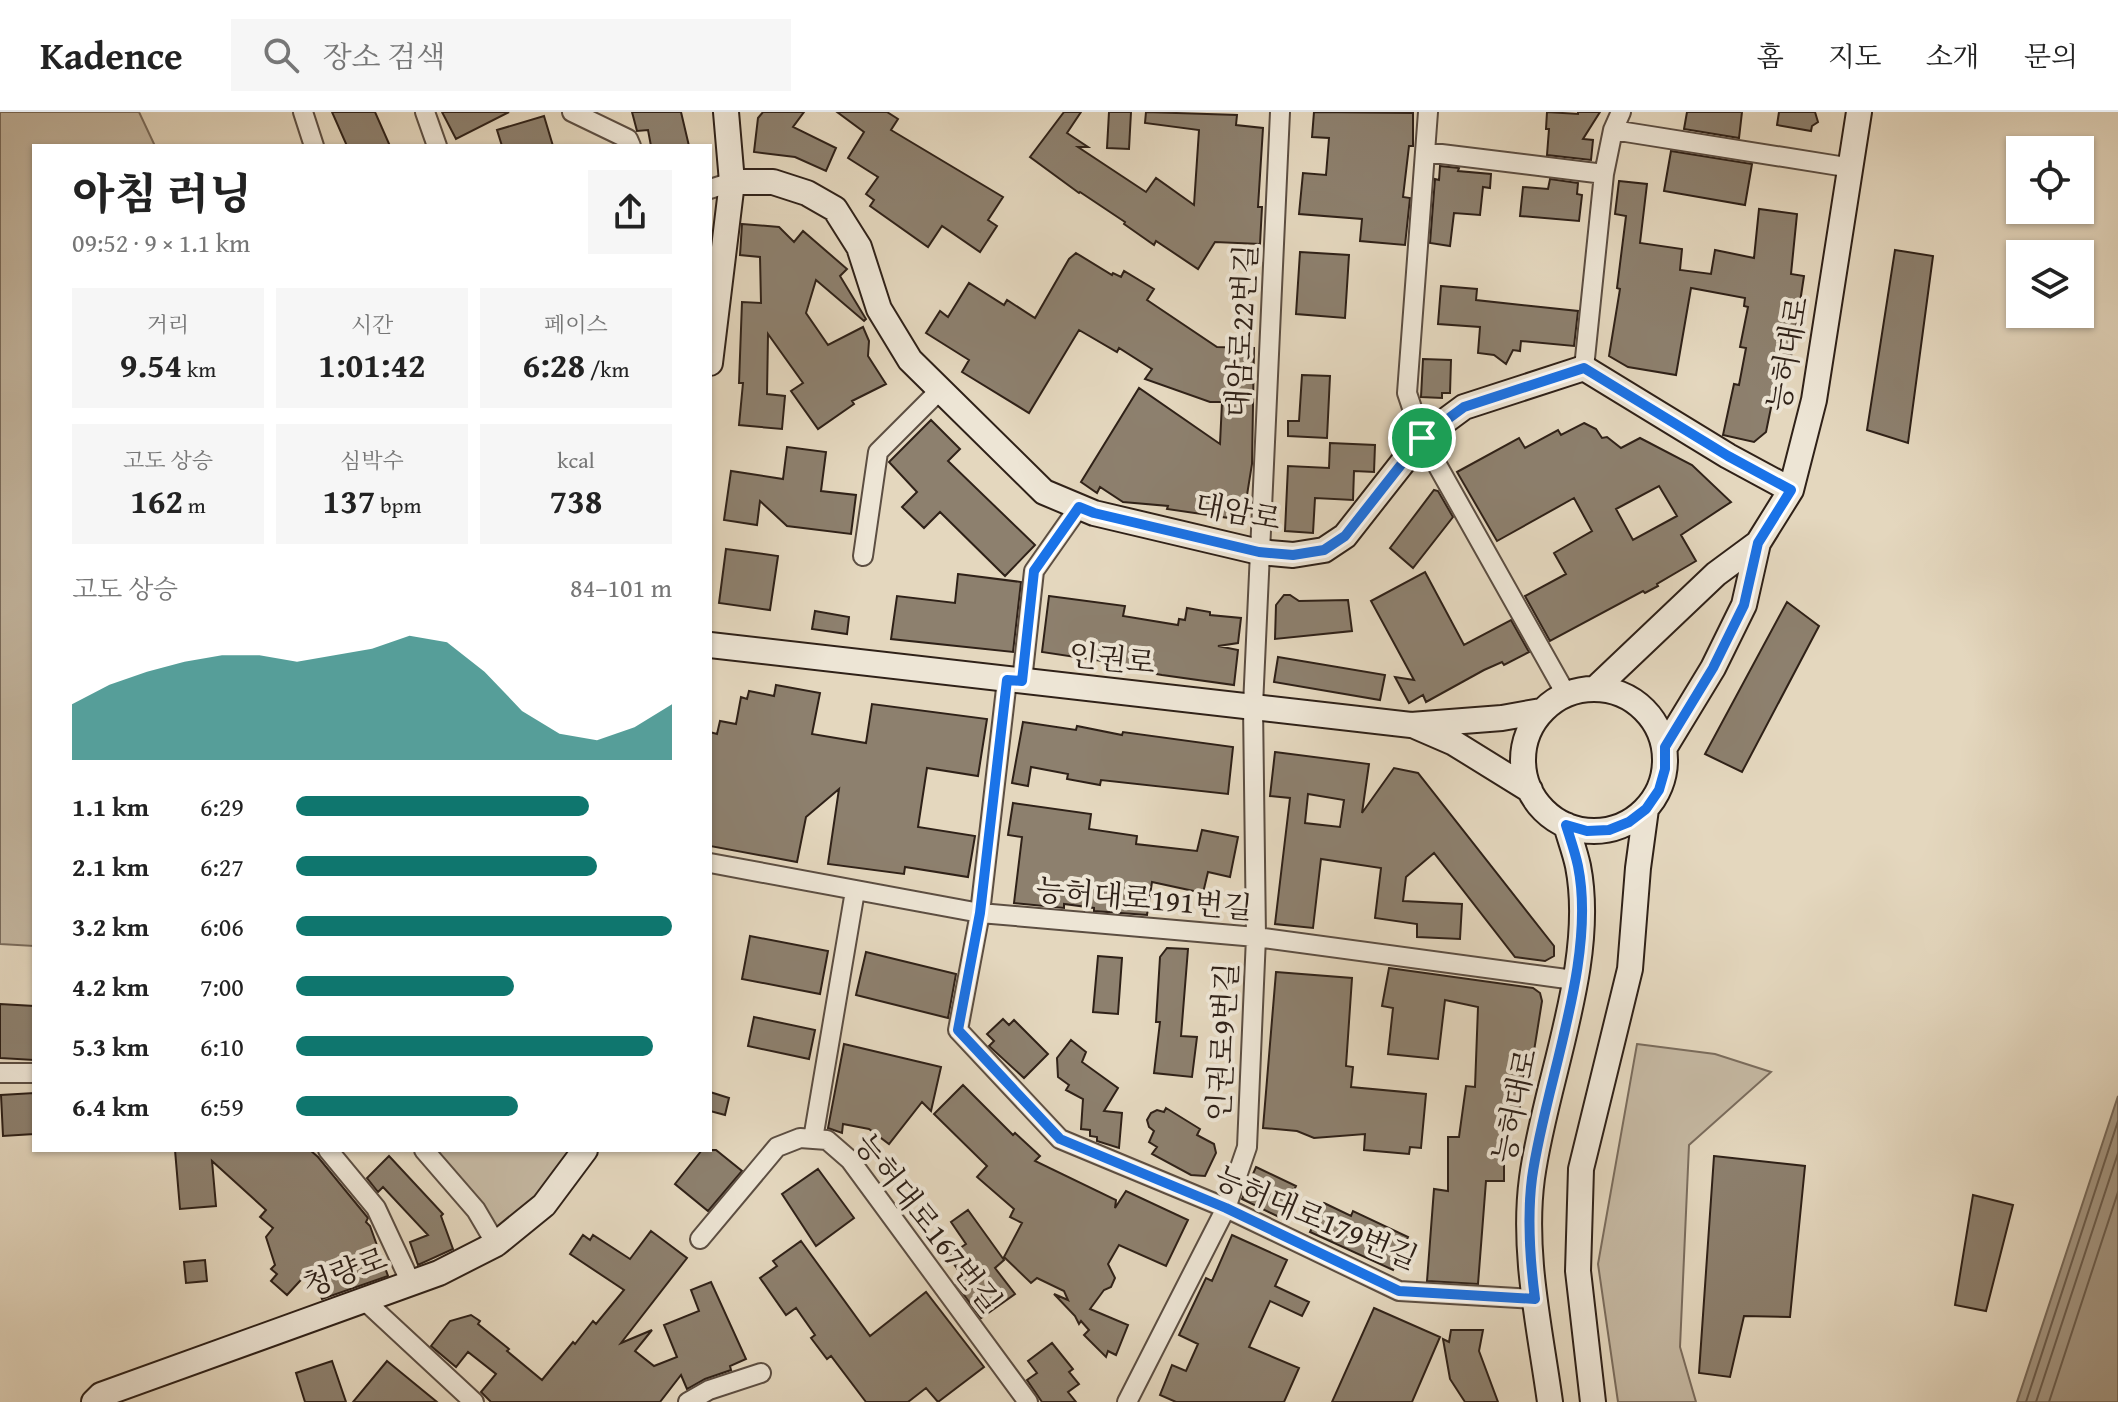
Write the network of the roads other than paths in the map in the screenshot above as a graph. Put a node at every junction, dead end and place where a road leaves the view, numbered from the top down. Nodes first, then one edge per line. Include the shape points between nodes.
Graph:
1 (303, 112) edge
2 (425, 112) edge
3 (572, 112) edge
4 (726, 112) edge
5 (1280, 112) edge
6 (1428, 112) edge
7 (1621, 112) edge
8 (1859, 112) edge
9 (1613, 130) junction
10 (313, 144) edge
11 (436, 144) edge
12 (630, 144) edge
13 (1425, 152) junction
14 (1852, 168) junction
15 (1604, 174) junction
16 (721, 186) edge
17 (712, 331) edge
18 (1584, 368) junction
19 (940, 390) junction
20 (1422, 438) junction
21 (1791, 490) junction
22 (1079, 507) junction
23 (1758, 543) junction
24 (1259, 552) junction
25 (863, 556) dead end
26 (712, 645) edge
27 (1014, 681) junction
28 (1596, 688) junction
29 (1566, 694) junction
30 (1253, 706) junction
31 (1541, 711) junction
32 (1411, 725) junction
33 (1665, 747) junction
34 (1530, 790) junction
35 (1646, 809) junction
36 (1566, 825) junction
37 (712, 863) edge
38 (855, 891) junction
39 (980, 913) junction
40 (1256, 937) junction
41 (1574, 980) junction
42 (0, 1073) edge
43 (32, 1073) edge
44 (813, 1139) junction
45 (330, 1152) edge
46 (426, 1152) edge
47 (584, 1152) edge
48 (1226, 1208) junction
49 (700, 1239) dead end
50 (496, 1244) junction
51 (411, 1283) junction
52 (1535, 1299) junction
53 (364, 1300) junction
54 (761, 1373) dead end
55 (94, 1402) edge
56 (474, 1402) edge
57 (688, 1402) edge
58 (1028, 1402) edge
59 (1127, 1402) edge
60 (1550, 1402) edge
61 (1593, 1402) edge

1 - 10 street
2 - 11 street
3 - 12 street
4 - 16 street
5 - 24 street, 대암로22번길
6 - 13 street
7 - 9 street
8 - 14 street, 능허대로
9 - 14 street
9 - 15 street
13 - 15 street
13 - 20 street via 1407,393
14 - 21 street, 능허대로 via 1814,400
15 - 18 street
16 - 17 street
16 - 19 street, 대암로 via 773,182 835,209 859,247 879,309 910,360
18 - 20 street, 대암로 via 1464,407
18 - 21 street
19 - 22 street, 대암로 via 1044,492
19 - 25 street via 878,452
20 - 24 street, 대암로 via 1345,536 1324,550 1293,555
20 - 29 street
21 - 23 street, 능허대로
22 - 24 street, 대암로
22 - 27 street, 능허대로179번길 via 1034,571
23 - 28 street, 능허대로 via 1716,574
23 - 33 street, 능허대로 via 1744,605
24 - 30 street, 대암로22번길
26 - 27 street, 인권로
27 - 30 street, 인권로
27 - 39 street, 능허대로179번길
28 - 29 street
28 - 33 street via 1641,705
29 - 31 street
30 - 32 street, 인권로
30 - 40 street, 인권로9번길
31 - 32 street
31 - 34 street via 1523,749
32 - 34 street via 1454,743
33 - 35 street via 1659,790
34 - 36 street via 1545,811
35 - 36 street via 1609,830
35 - 61 street via 1630,969 1581,1169 1578,1271
36 - 41 street, 능허대로 via 1581,899
37 - 38 street, 능허대로191번길
38 - 39 street, 능허대로191번길
38 - 44 street
39 - 40 street, 능허대로191번길
39 - 48 street, 능허대로179번길 via 958,1030 1060,1139
40 - 41 street, 능허대로191번길
40 - 48 street, 인권로9번길 via 1247,1147
41 - 52 street, 능허대로 via 1532,1179 1530,1260
42 - 43 street
44 - 49 street, 능허대로167번길 via 777,1147
44 - 58 street, 능허대로167번길 via 827,1140 850,1160
45 - 51 street via 376,1208
46 - 50 street via 476,1210
47 - 50 street, 청량로 via 544,1205
48 - 52 street, 능허대로179번길 via 1399,1291
48 - 59 street, 인권로9번길
50 - 51 street, 청량로
51 - 53 street, 청량로
52 - 60 street, 능허대로
53 - 55 street, 청량로 via 101,1395
53 - 56 street
54 - 57 street

